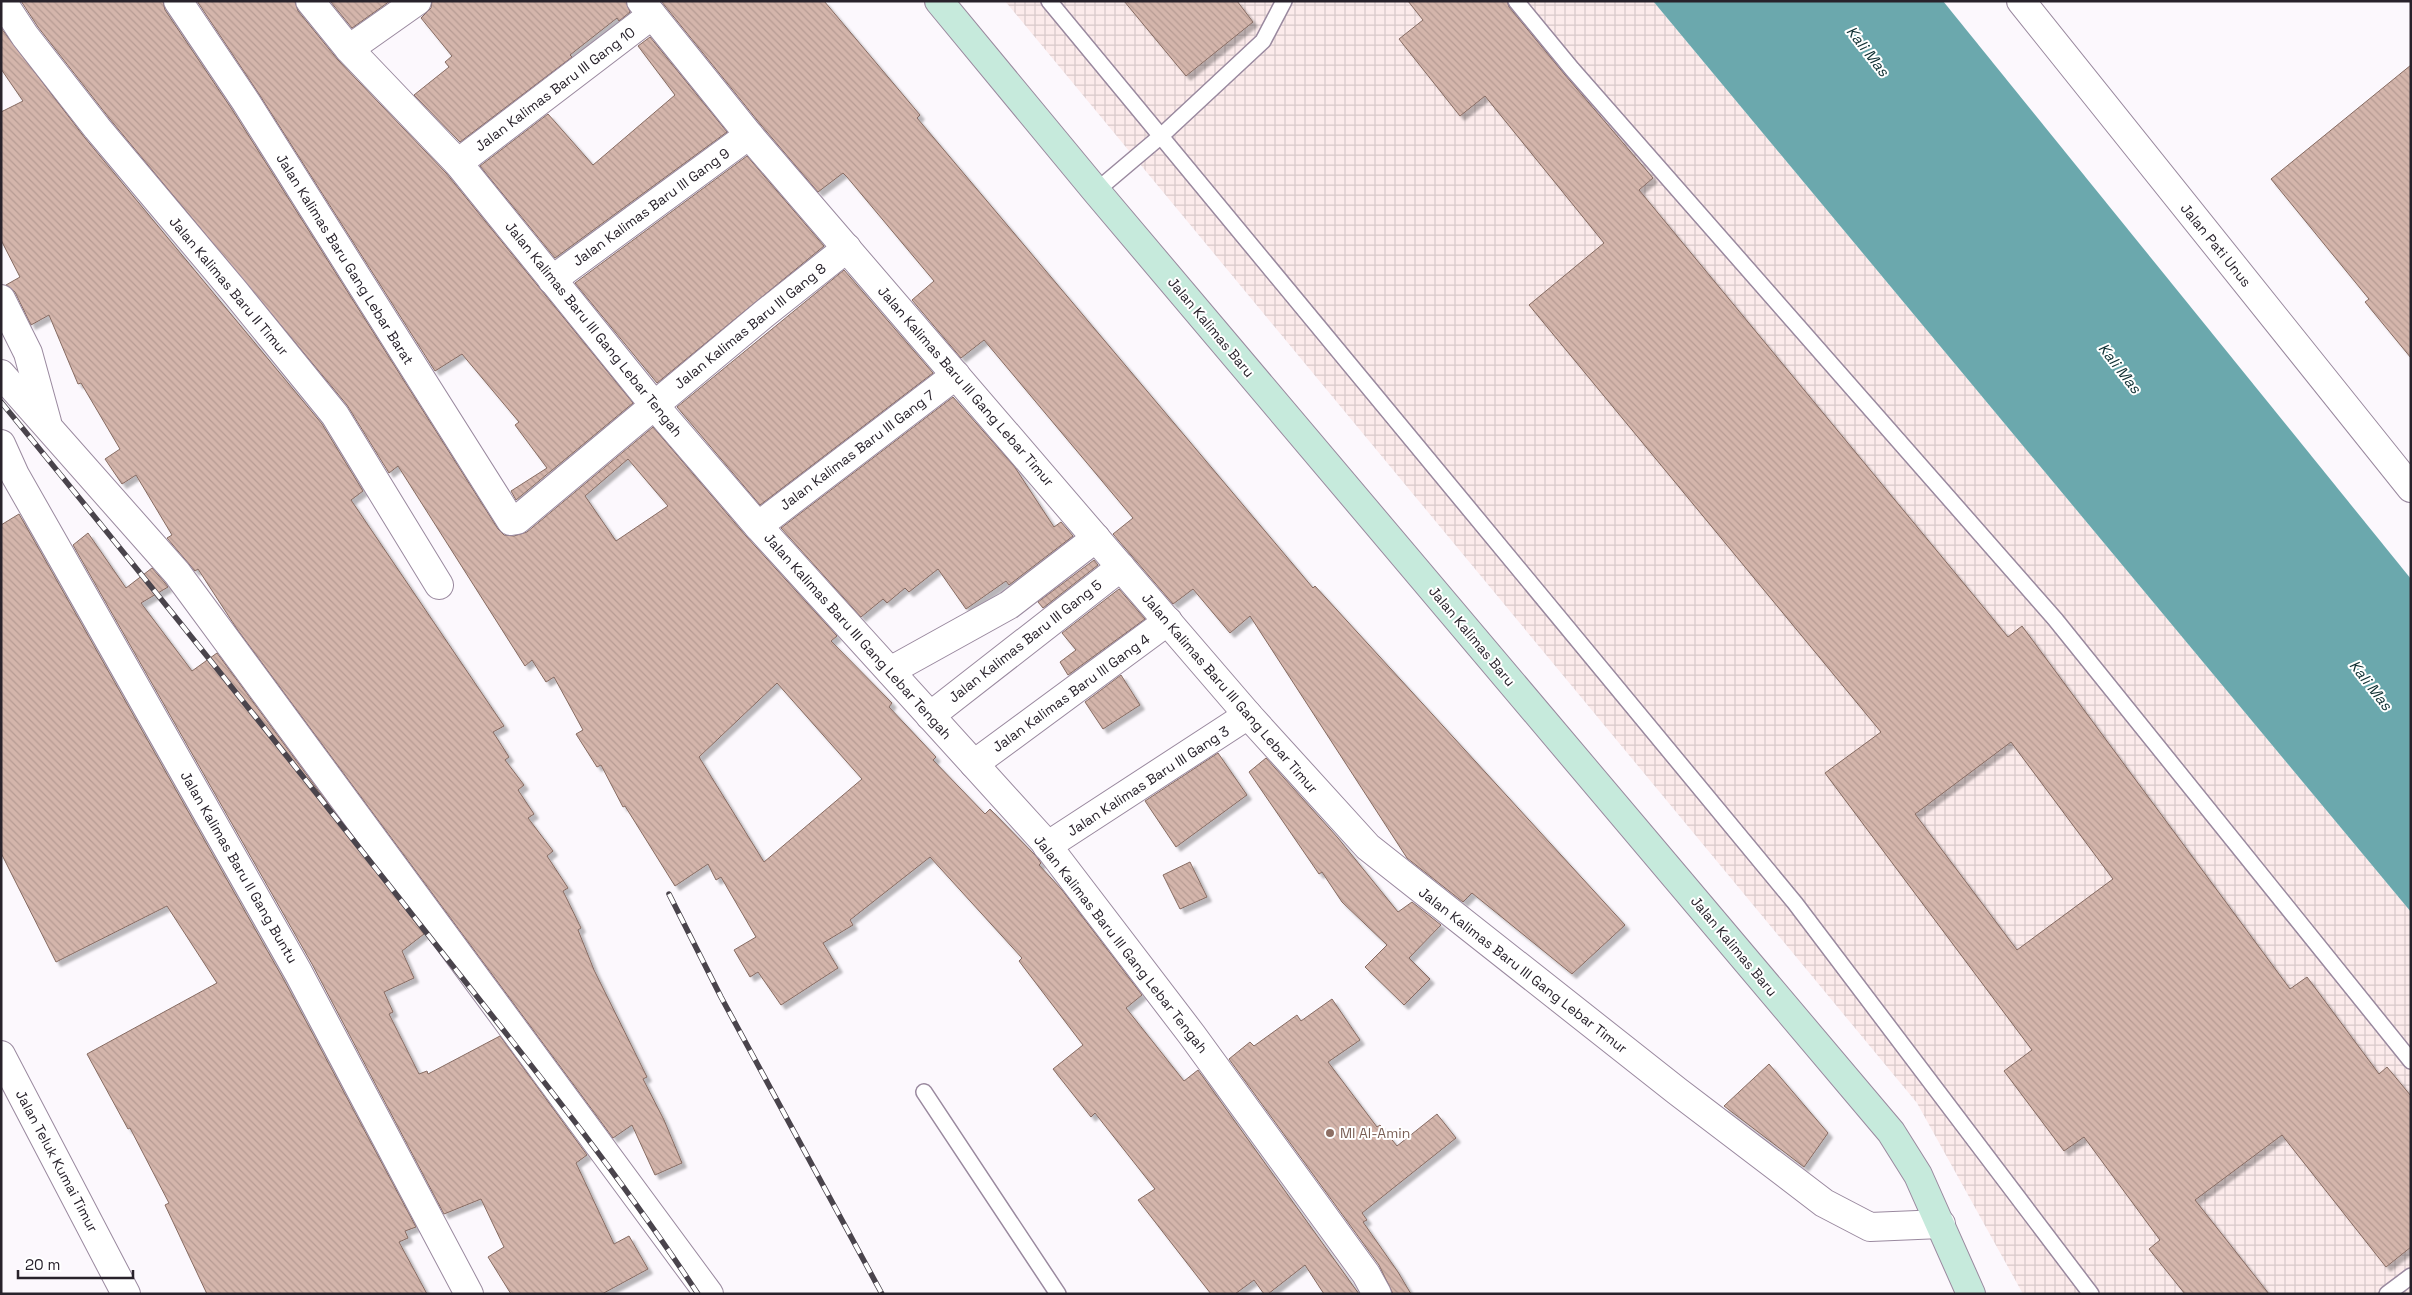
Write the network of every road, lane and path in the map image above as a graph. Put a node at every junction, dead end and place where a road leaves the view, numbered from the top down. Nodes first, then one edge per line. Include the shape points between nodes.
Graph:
1 (2, 1) edge
2 (178, 1) edge
3 (310, 1) edge
4 (417, 1) edge
5 (939, 1) edge
6 (1049, 1) edge
7 (1284, 1) edge
8 (1516, 1) edge
9 (2021, 1) edge
10 (646, 8) edge
11 (349, 49) junction
12 (749, 135) junction
13 (1161, 136) junction
14 (458, 163) junction
15 (1096, 191) junction
16 (847, 248) junction
17 (552, 280) junction
18 (1, 299) edge
19 (1, 374) edge
20 (956, 375) junction
21 (654, 405) junction
22 (48, 427) junction
23 (1, 444) edge
24 (2411, 488) edge
25 (509, 520) joint
26 (758, 526) junction
27 (1096, 538) junction
28 (1121, 567) junction
29 (439, 585) dead end
30 (1168, 621) junction
31 (890, 671) junction
32 (1248, 715) junction
33 (930, 716) junction
34 (974, 764) junction
35 (1047, 846) junction
36 (1, 1055) edge
37 (2411, 1061) edge
38 (924, 1092) dead end
39 (1941, 1224) junction
40 (2411, 1276) edge
41 (126, 1294) edge
42 (469, 1294) edge
43 (709, 1294) edge
44 (1058, 1294) edge
45 (1377, 1294) edge
46 (1971, 1294) edge
47 (2091, 1294) edge
48 (2387, 1294) edge

1 - 29 street, Jalan Kalimas Baru II Timur via 25,36 97,128 335,416
2 - 25 street, Jalan Kalimas Baru Gang Lebar Barat via 246,102
3 - 11 street, Jalan Kalimas Baru III Gang Lebar Tengah
4 - 11 street
5 - 15 street, Jalan Kalimas Baru
6 - 13 lane
7 - 13 lane via 1263,41
8 - 37 lane via 2055,619
9 - 24 street, Jalan Pati Unus
10 - 12 street, Jalan Kalimas Baru III Gang Lebar Timur
10 - 14 street, Jalan Kalimas Baru III Gang 10
11 - 14 street, Jalan Kalimas Baru III Gang Lebar Tengah
12 - 16 street, Jalan Kalimas Baru III Gang Lebar Timur
12 - 17 street, Jalan Kalimas Baru III Gang 9
13 - 15 lane
13 - 47 lane via 1795,903
14 - 17 street, Jalan Kalimas Baru III Gang Lebar Tengah
15 - 39 street, Jalan Kalimas Baru via 1891,1132 1918,1175
16 - 20 street, Jalan Kalimas Baru III Gang Lebar Timur
16 - 21 street, Jalan Kalimas Baru III Gang 8
17 - 21 street, Jalan Kalimas Baru III Gang Lebar Tengah
18 - 22 street via 28,354
19 - 22 street
20 - 26 street, Jalan Kalimas Baru III Gang 7
20 - 27 street, Jalan Kalimas Baru III Gang Lebar Timur
21 - 25 street, Jalan Kalimas Baru III Gang 8 via 516,520
21 - 26 street, Jalan Kalimas Baru III Gang Lebar Tengah
22 - 43 street via 177,573
23 - 42 street, Jalan Kalimas Baru II Gang Buntu via 15,475 298,972
26 - 31 street, Jalan Kalimas Baru III Gang Lebar Tengah
27 - 28 street, Jalan Kalimas Baru III Gang Lebar Timur
27 - 31 street via 1009,605
28 - 30 street, Jalan Kalimas Baru III Gang Lebar Timur
28 - 33 street, Jalan Kalimas Baru III Gang 5
30 - 32 street, Jalan Kalimas Baru III Gang Lebar Timur
30 - 34 street, Jalan Kalimas Baru III Gang 4
31 - 33 street, Jalan Kalimas Baru III Gang Lebar Tengah
32 - 35 street, Jalan Kalimas Baru III Gang 3
32 - 39 street, Jalan Kalimas Baru III Gang Lebar Timur via 1368,847 1676,1091 1824,1203 1870,1227
33 - 34 street, Jalan Kalimas Baru III Gang Lebar Tengah
34 - 35 street, Jalan Kalimas Baru III Gang Lebar Tengah
35 - 45 street, Jalan Kalimas Baru III Gang Lebar Tengah via 1192,1035 1366,1274
36 - 41 street, Jalan Teluk Kumai Timur
38 - 44 lane
39 - 46 street, Jalan Kalimas Baru
40 - 48 lane

